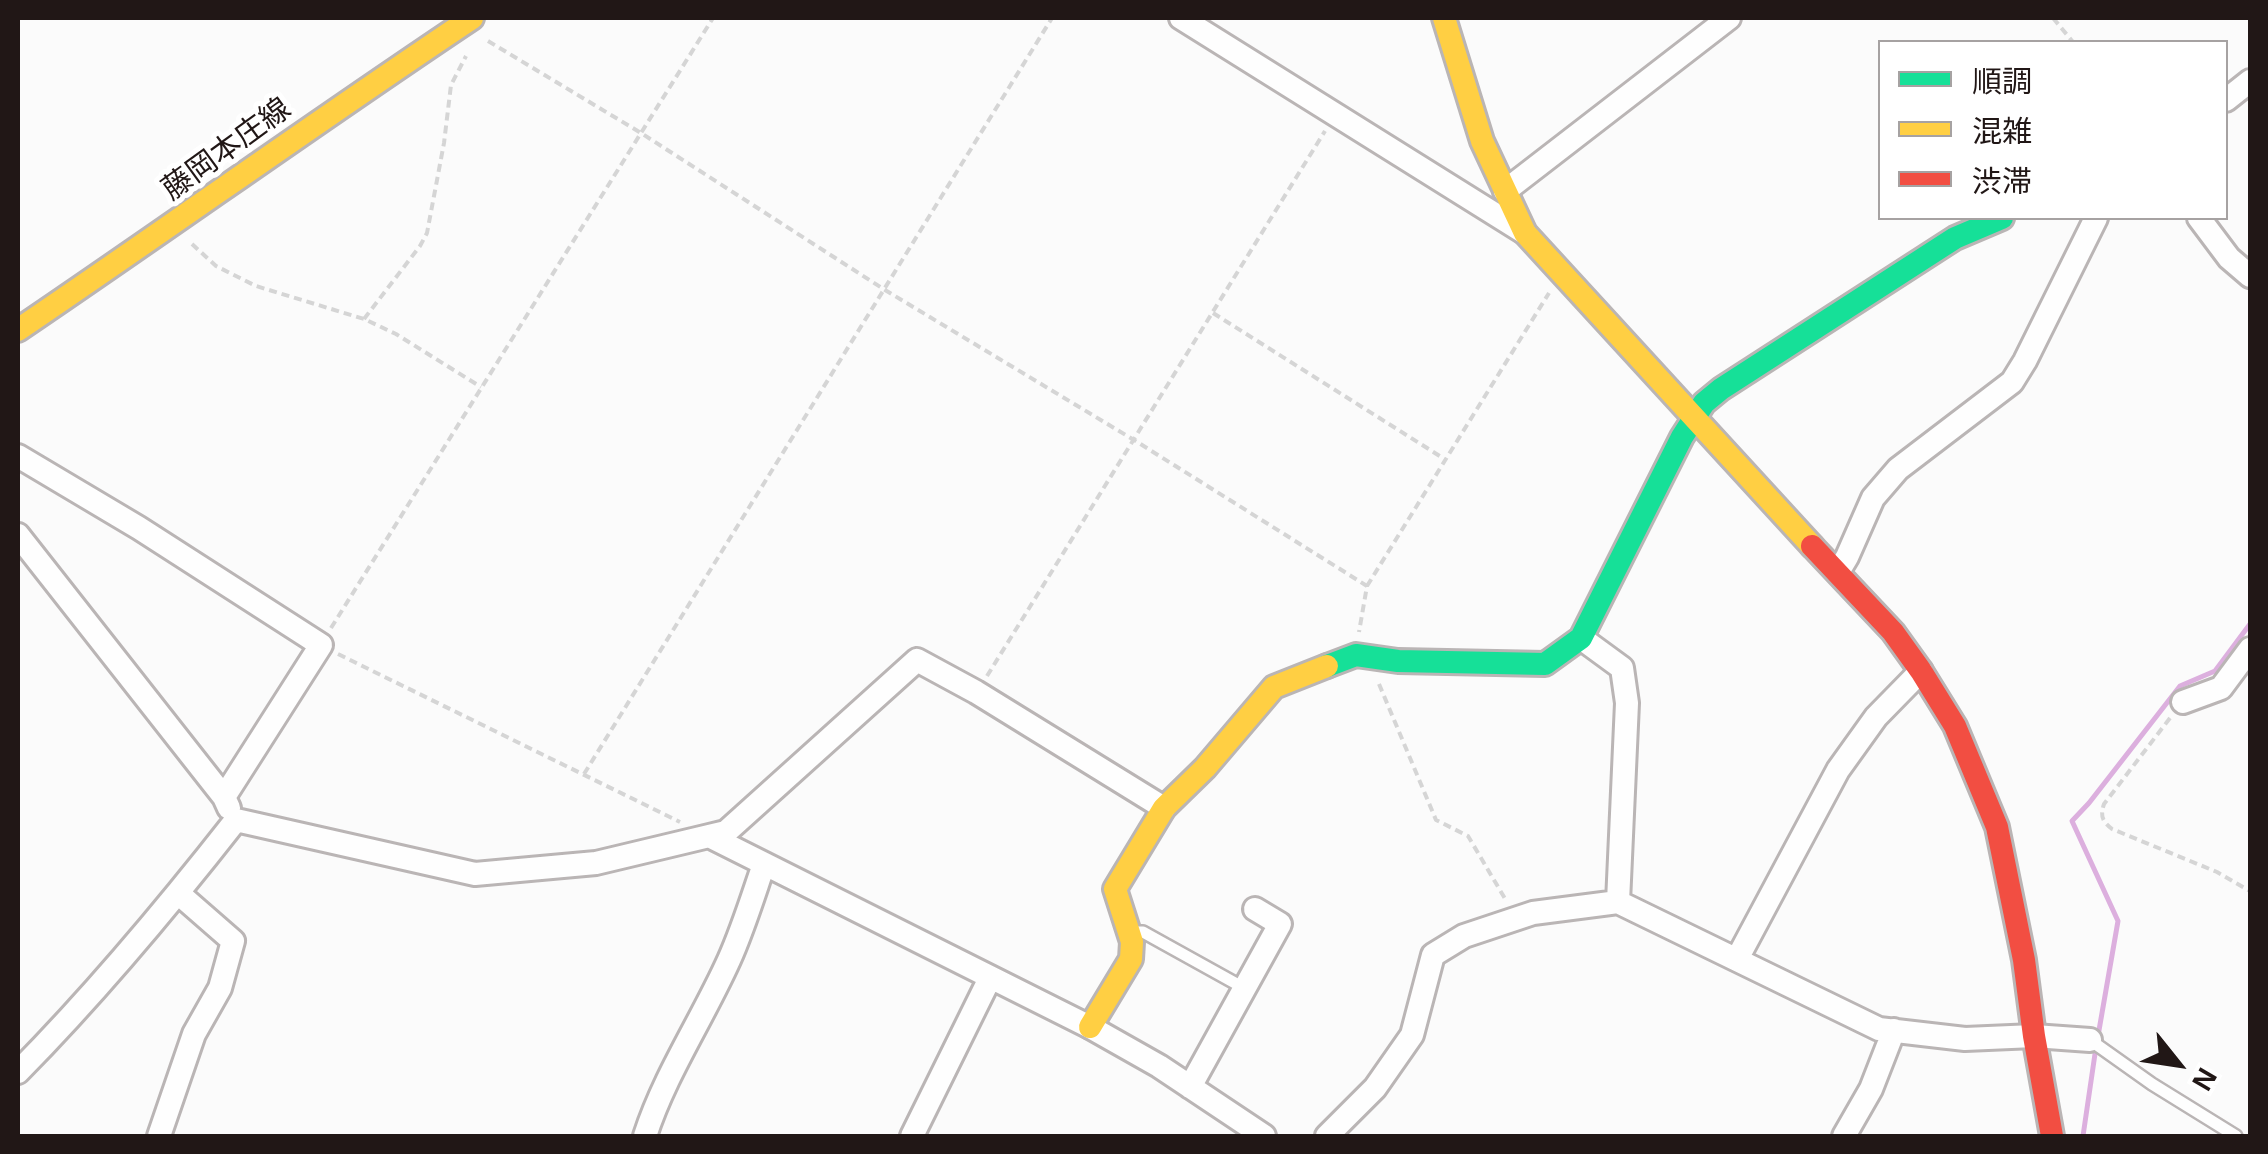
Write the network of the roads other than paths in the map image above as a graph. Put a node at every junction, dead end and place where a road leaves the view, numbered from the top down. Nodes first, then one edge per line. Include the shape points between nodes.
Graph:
1 (1181, 18) edge
2 (1444, 18) edge
3 (1725, 19) edge
4 (471, 23) edge
5 (2250, 80) edge
6 (2228, 98) edge
7 (1505, 191) junction
8 (1997, 220) edge
9 (2095, 220) edge
10 (2200, 220) edge
11 (1525, 233) junction
12 (2250, 276) edge
13 (18, 330) edge
14 (1648, 370) junction
15 (1687, 387) dead end
16 (1694, 418) junction
17 (18, 456) edge
18 (18, 535) edge
19 (1838, 572) junction
20 (1582, 638) junction
21 (2250, 649) edge
22 (1921, 671) junction
23 (2182, 702) road end
24 (224, 797) junction
25 (1164, 808) junction
26 (236, 820) junction
27 (709, 836) junction
28 (764, 864) junction
29 (178, 893) junction
30 (1618, 902) junction
31 (1255, 909) dead end
32 (1129, 932) junction
33 (1737, 959) junction
34 (990, 978) junction
35 (1244, 988) junction
36 (1090, 1026) junction
37 (1894, 1030) junction
38 (2034, 1036) junction
39 (2090, 1040) joint
40 (18, 1072) edge
41 (1190, 1087) junction
42 (159, 1136) edge
43 (645, 1136) edge
44 (912, 1136) edge
45 (1264, 1136) edge
46 (1326, 1136) edge
47 (1844, 1136) edge
48 (2052, 1136) edge
49 (2236, 1136) edge

1 - 11 street
2 - 7 street via 1482,141
3 - 7 street
4 - 13 street, 藤岡本庄線
5 - 6 street
7 - 11 street
8 - 16 street via 1955,238 1712,389
9 - 19 street via 2012,382 1898,469 1873,498
10 - 12 street
11 - 14 street
14 - 15 lane
14 - 16 street
16 - 19 street
16 - 20 street
17 - 24 street via 321,645
18 - 24 street
19 - 22 street
20 - 25 street via 1546,664 1361,656 1274,687
20 - 30 street via 1622,668 1627,703
21 - 23 street via 2221,688
22 - 33 street via 1838,770
22 - 38 street via 1955,726 1997,827
24 - 26 street
25 - 27 street via 917,660 726,832
25 - 32 street via 1116,889
26 - 27 street via 475,874 596,862
26 - 29 street
27 - 28 street
28 - 34 street
28 - 43 street via 729,959
29 - 40 street
29 - 42 street via 233,942
30 - 33 street
30 - 46 street via 1533,913 1464,936 1433,955 1412,1035 1375,1088
31 - 35 street via 1280,924
32 - 35 lane via 1144,932
32 - 36 street via 1131,959
33 - 37 street
34 - 36 street
34 - 44 street
35 - 41 street
36 - 41 street
37 - 38 street
37 - 47 street
38 - 39 street
38 - 48 street
39 - 49 lane
41 - 45 street

